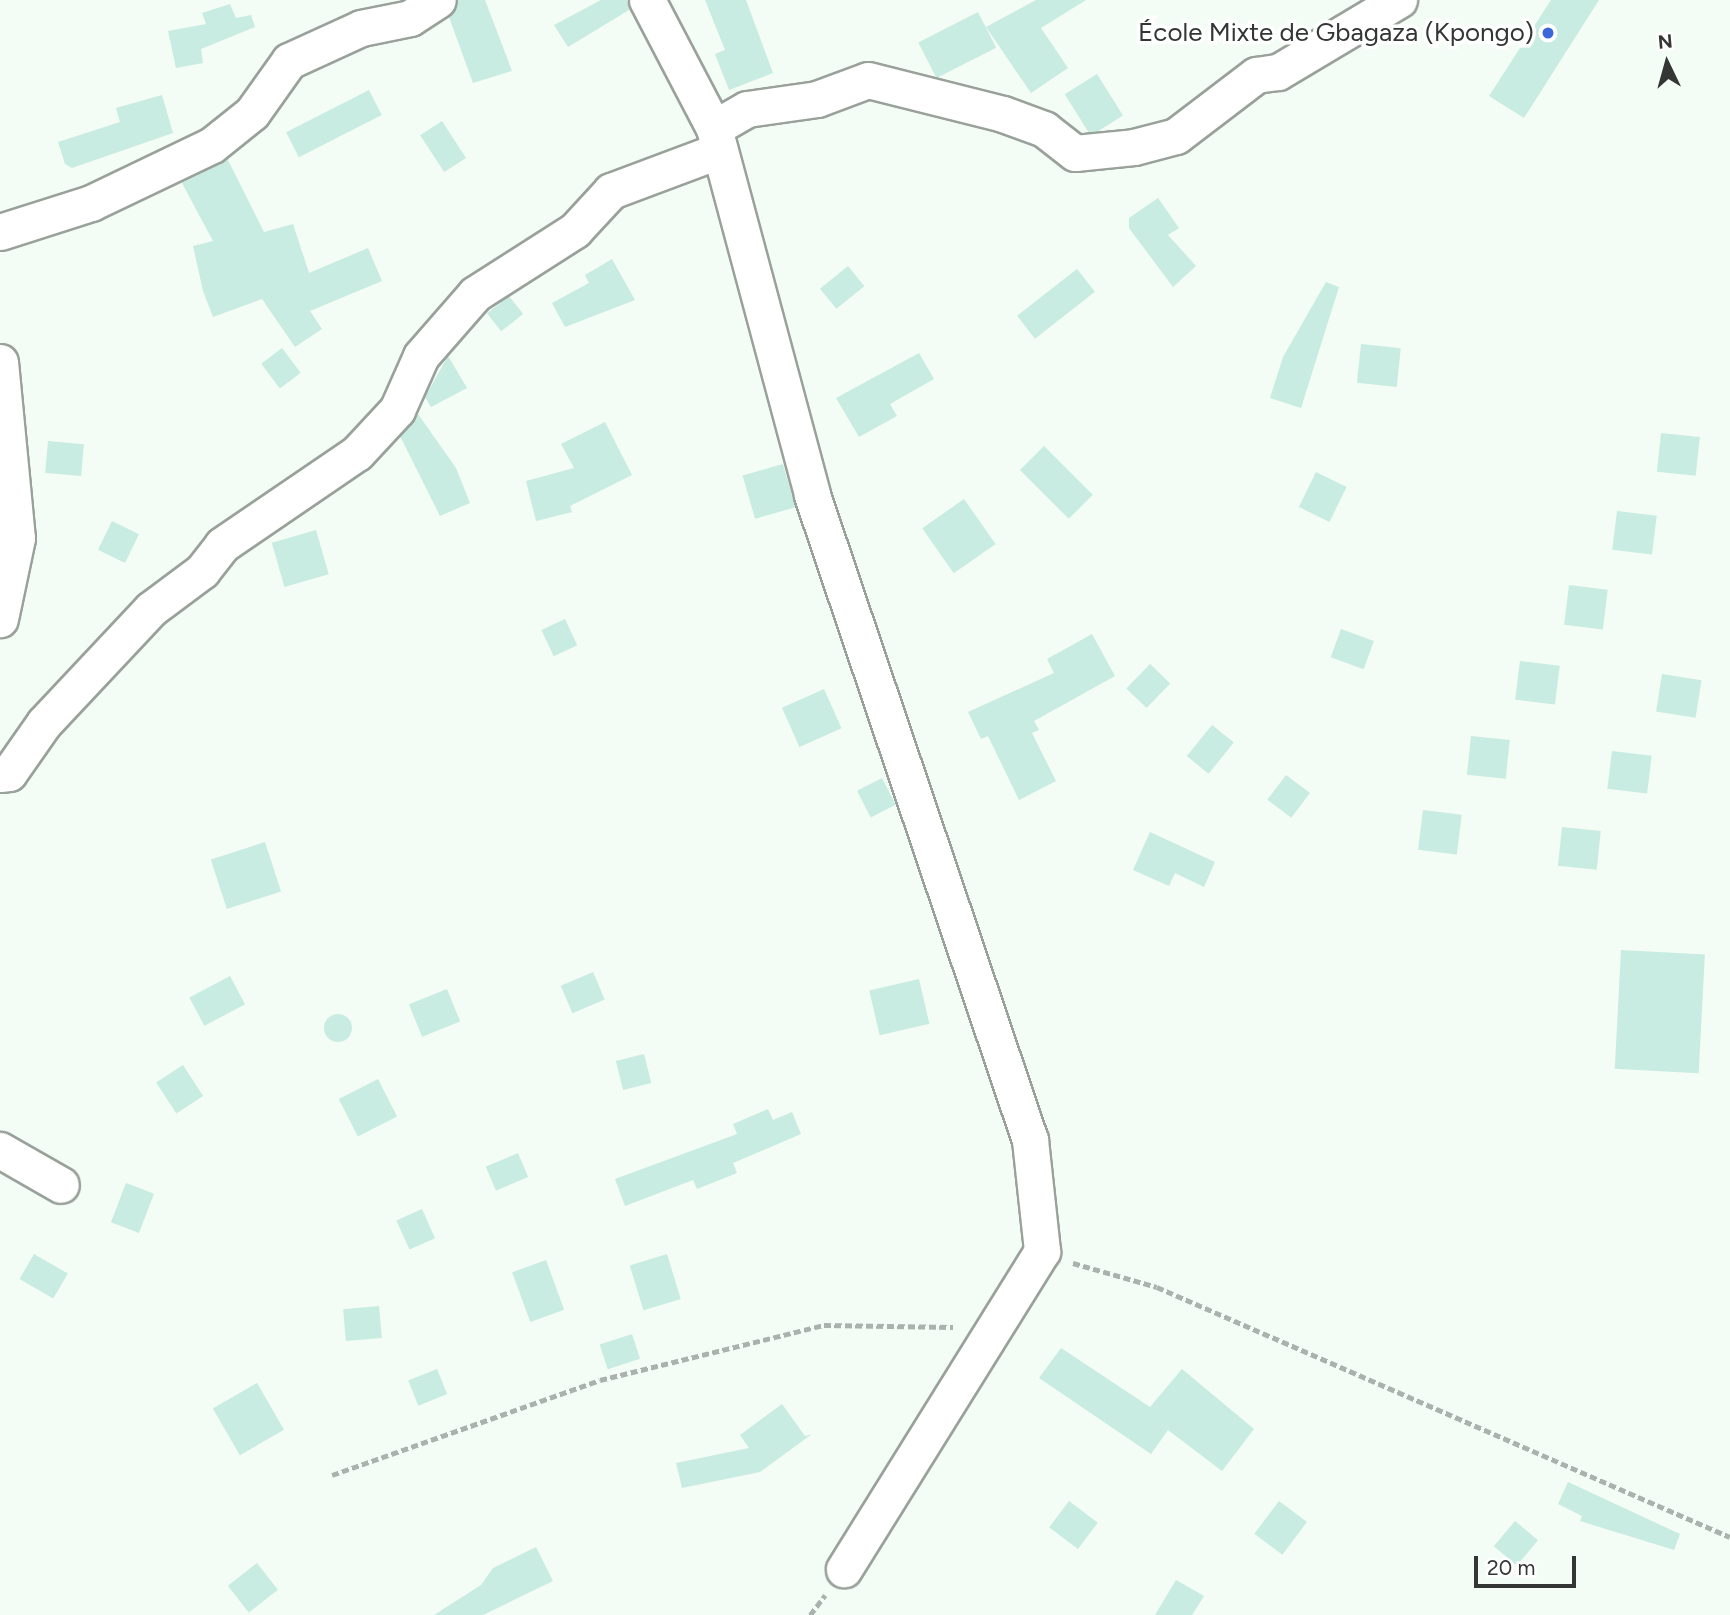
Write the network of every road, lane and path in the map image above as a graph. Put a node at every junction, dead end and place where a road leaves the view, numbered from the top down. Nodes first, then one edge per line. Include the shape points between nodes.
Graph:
1 (438, 0) edge
2 (647, 0) edge
3 (1399, 0) edge
4 (358, 14) edge
5 (716, 140) junction
6 (0, 232) edge
7 (0, 362) edge
8 (0, 619) edge
9 (0, 774) edge
10 (0, 1150) edge
11 (61, 1185) dead end
12 (1042, 1251) junction
13 (996, 1328) junction
14 (332, 1475) dead end
15 (1730, 1537) edge
16 (844, 1569) dead end

1 - 4 street via 410,18
2 - 5 street
3 - 5 street via 1278,72 1256,75 1176,136 1135,147 1074,153 1044,129 1003,114 868,80 817,99 747,109
4 - 6 street via 289,61 252,113 212,145 91,203
5 - 9 street via 611,191 575,230 475,294 422,356 397,410 357,453 222,545 202,571 151,609 44,723 9,773
5 - 12 street via 812,495 1030,1140
7 - 8 street via 17,538
10 - 11 street
12 - 13 street
12 - 15 path via 1157,1287
13 - 14 path via 824,1325 600,1380
13 - 16 street

